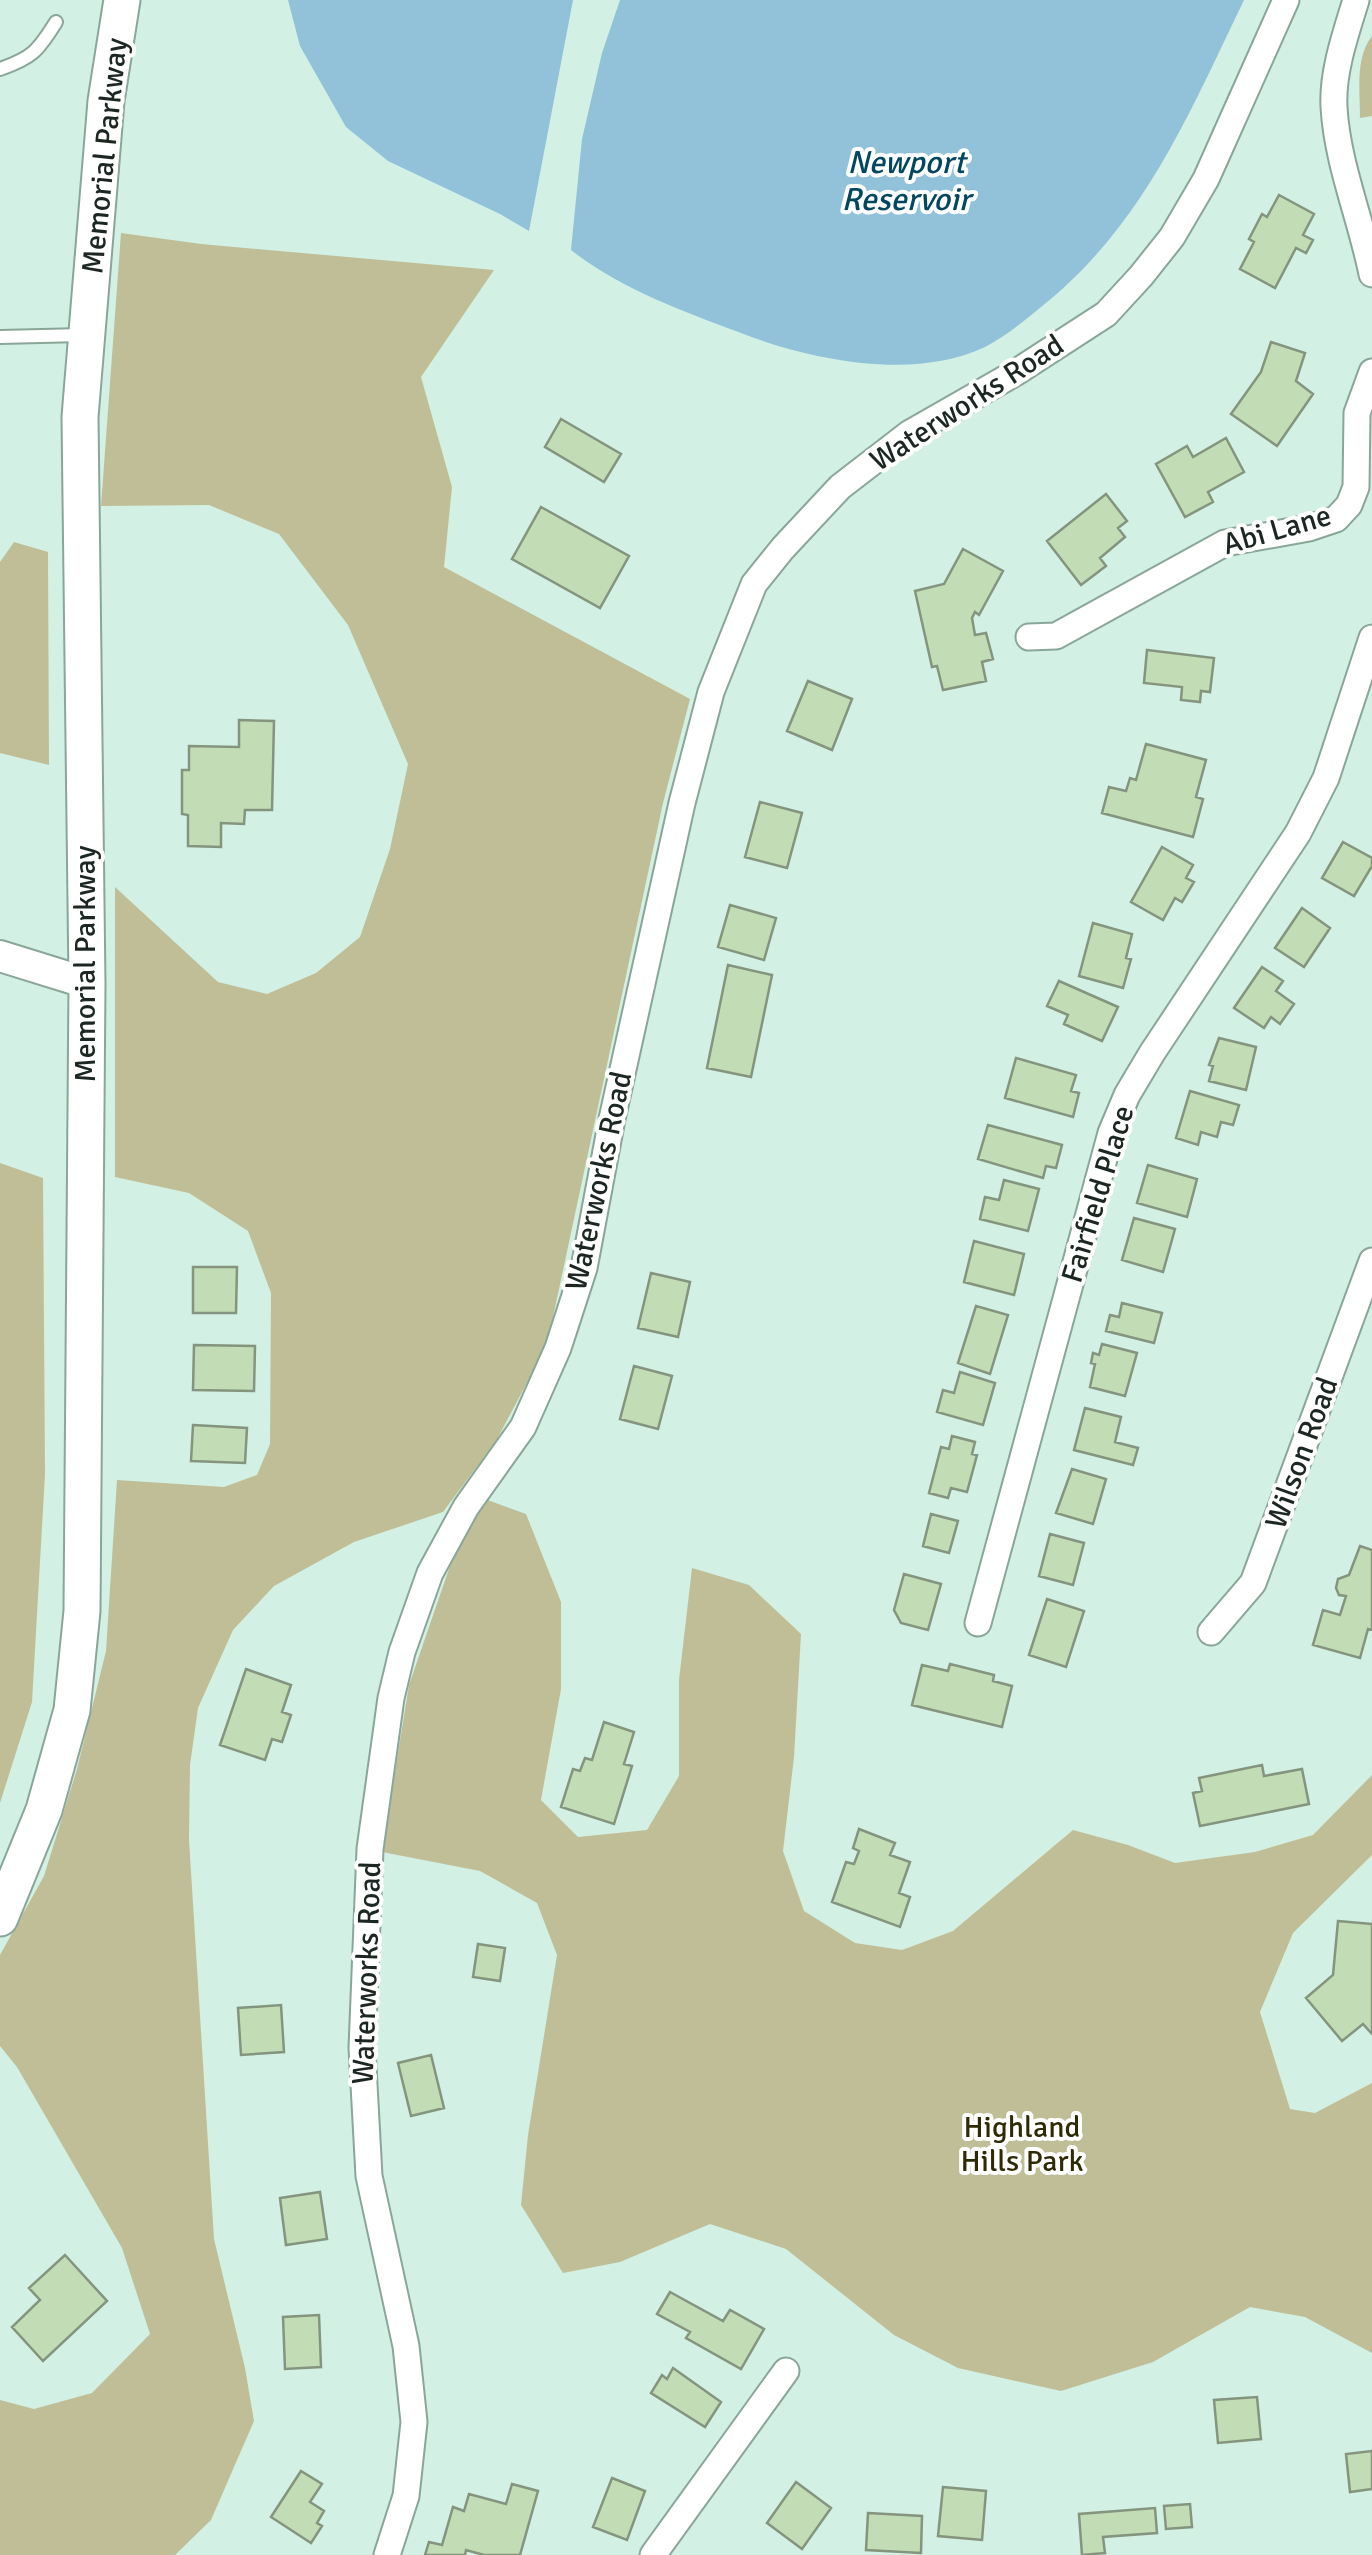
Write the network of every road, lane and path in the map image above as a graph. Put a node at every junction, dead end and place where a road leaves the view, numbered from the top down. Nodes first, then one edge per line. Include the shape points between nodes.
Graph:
1 (122, 0) edge
2 (1286, 0) edge
3 (1356, 0) edge
4 (56, 22) dead end
5 (0, 68) edge
6 (1372, 274) edge
7 (0, 336) edge
8 (85, 336) junction
9 (1372, 372) edge
10 (1029, 636) dead end
11 (1372, 638) edge
12 (0, 956) edge
13 (87, 983) junction
14 (1372, 1262) edge
15 (978, 1623) dead end
16 (1211, 1632) dead end
17 (0, 1918) edge
18 (786, 2370) dead end
19 (386, 2555) edge
20 (652, 2555) edge

1 - 8 main road, Memorial Parkway
2 - 19 street, Waterworks Road via 1206,179 1141,276 1106,314 910,433 840,487 754,584 711,692 584,1268 523,1426 466,1507 430,1574 391,1698 370,1849 362,2048 369,2176 406,2346 414,2422 406,2496
3 - 6 street via 1334,104
4 - 5 lane via 40,49
7 - 8 lane
8 - 13 main road, Memorial Parkway via 80,417
9 - 10 street, Abi Lane via 1357,413 1356,487 1336,519 1225,543 1056,636
11 - 15 street, Fairfield Place via 1326,778 1298,833 1152,1053 1111,1133
12 - 13 street
13 - 17 main road, Memorial Parkway via 82,1611 72,1710 44,1810
14 - 16 street, Wilson Road via 1253,1583
18 - 20 street

